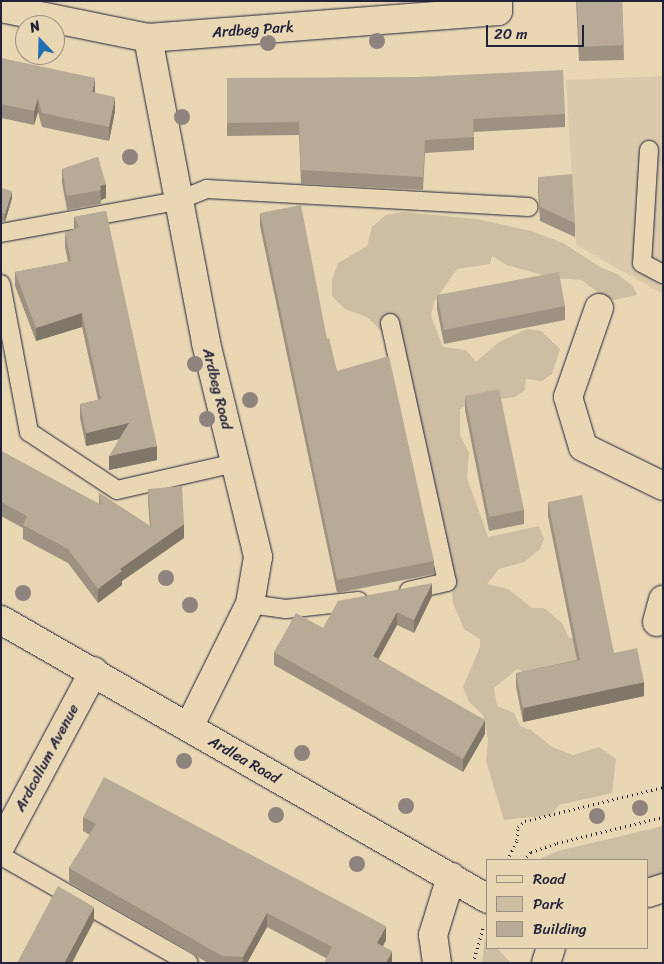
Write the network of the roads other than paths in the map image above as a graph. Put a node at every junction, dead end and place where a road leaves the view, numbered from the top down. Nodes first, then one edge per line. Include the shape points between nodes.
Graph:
1 (498, 1) edge
2 (1, 8) edge
3 (148, 38) junction
4 (649, 150) dead end
5 (177, 201) junction
6 (528, 207) dead end
7 (1, 233) edge
8 (663, 274) edge
9 (1, 284) edge
10 (599, 308) dead end
11 (390, 323) dead end
12 (235, 463) junction
13 (663, 486) edge
14 (391, 595) edge
15 (372, 599) edge
16 (250, 604) junction
17 (1, 620) edge
18 (94, 671) junction
19 (189, 727) junction
20 (1, 845) edge
21 (1, 856) edge
22 (452, 877) junction
23 (663, 888) edge
24 (649, 894) edge
25 (649, 894) edge
26 (487, 898) edge
27 (663, 898) edge
28 (551, 949) edge
29 (189, 963) edge
30 (436, 963) edge
31 (546, 963) edge

1 - 3 street, Ardbeg Park via 498,11
2 - 3 street, Ardbeg Park
3 - 5 street, Ardbeg Road
4 - 8 lane via 642,263
5 - 6 lane via 208,189
5 - 7 lane
5 - 12 street, Ardbeg Road
9 - 12 lane via 29,432 117,490
10 - 13 street via 568,397 583,447
11 - 14 lane via 447,582
12 - 16 street, Ardbeg Road via 258,556
15 - 16 lane via 286,609
16 - 19 street, Ardbeg Road
17 - 18 street, Ardlea Road
18 - 19 street, Ardlea Road
18 - 20 street, Ardcollum Avenue
19 - 22 street, Ardlea Road
21 - 29 lane
22 - 26 street, Ardlea Road
22 - 30 street via 434,935
23 - 24 street
25 - 27 street
28 - 31 street

